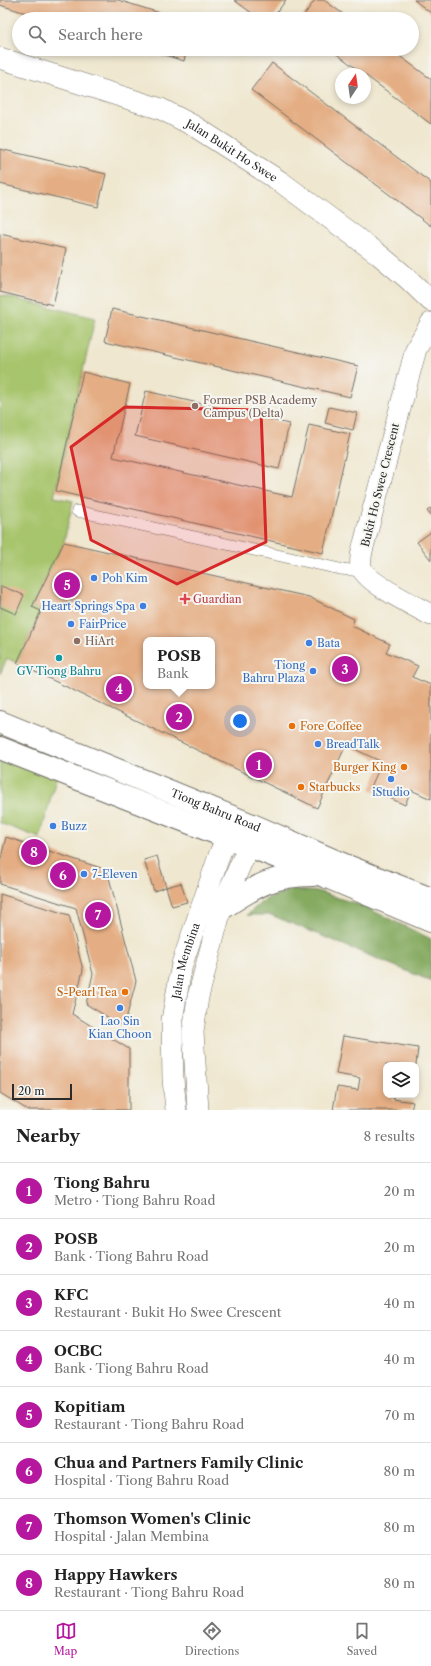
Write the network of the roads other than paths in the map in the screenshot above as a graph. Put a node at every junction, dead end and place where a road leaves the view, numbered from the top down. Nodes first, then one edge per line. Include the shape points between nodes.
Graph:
1 (0, 58) edge
2 (431, 301) edge
3 (431, 323) edge
4 (77, 511) dead end
5 (363, 571) junction
6 (431, 615) edge
7 (0, 722) edge
8 (0, 748) edge
9 (236, 819) junction
10 (257, 827) junction
11 (226, 838) junction
12 (248, 847) junction
13 (320, 874) junction
14 (431, 899) edge
15 (221, 909) junction
16 (431, 921) edge
17 (176, 1110) edge
18 (198, 1110) edge

1 - 2 street, Jalan Bukit Ho Swee via 160,110 194,126 281,182 381,257
3 - 5 street, Bukit Ho Swee Crescent via 416,348 394,427 367,532 361,562
4 - 5 lane via 340,569
5 - 6 street via 378,585
7 - 9 main road, Tiong Bahru Road
8 - 11 main road, Tiong Bahru Road
9 - 10 main road, Tiong Bahru Road
9 - 11 street, Jalan Membina
10 - 12 street, Jalan Membina
10 - 14 main road, Tiong Bahru Road
11 - 12 main road, Tiong Bahru Road
11 - 17 street, Jalan Membina via 182,964 176,996 172,1020
12 - 13 main road, Tiong Bahru Road
12 - 15 street, Jalan Membina
13 - 15 main road via 275,878
13 - 16 main road, Tiong Bahru Road
15 - 18 street, Jalan Membina via 198,997 193,1032

